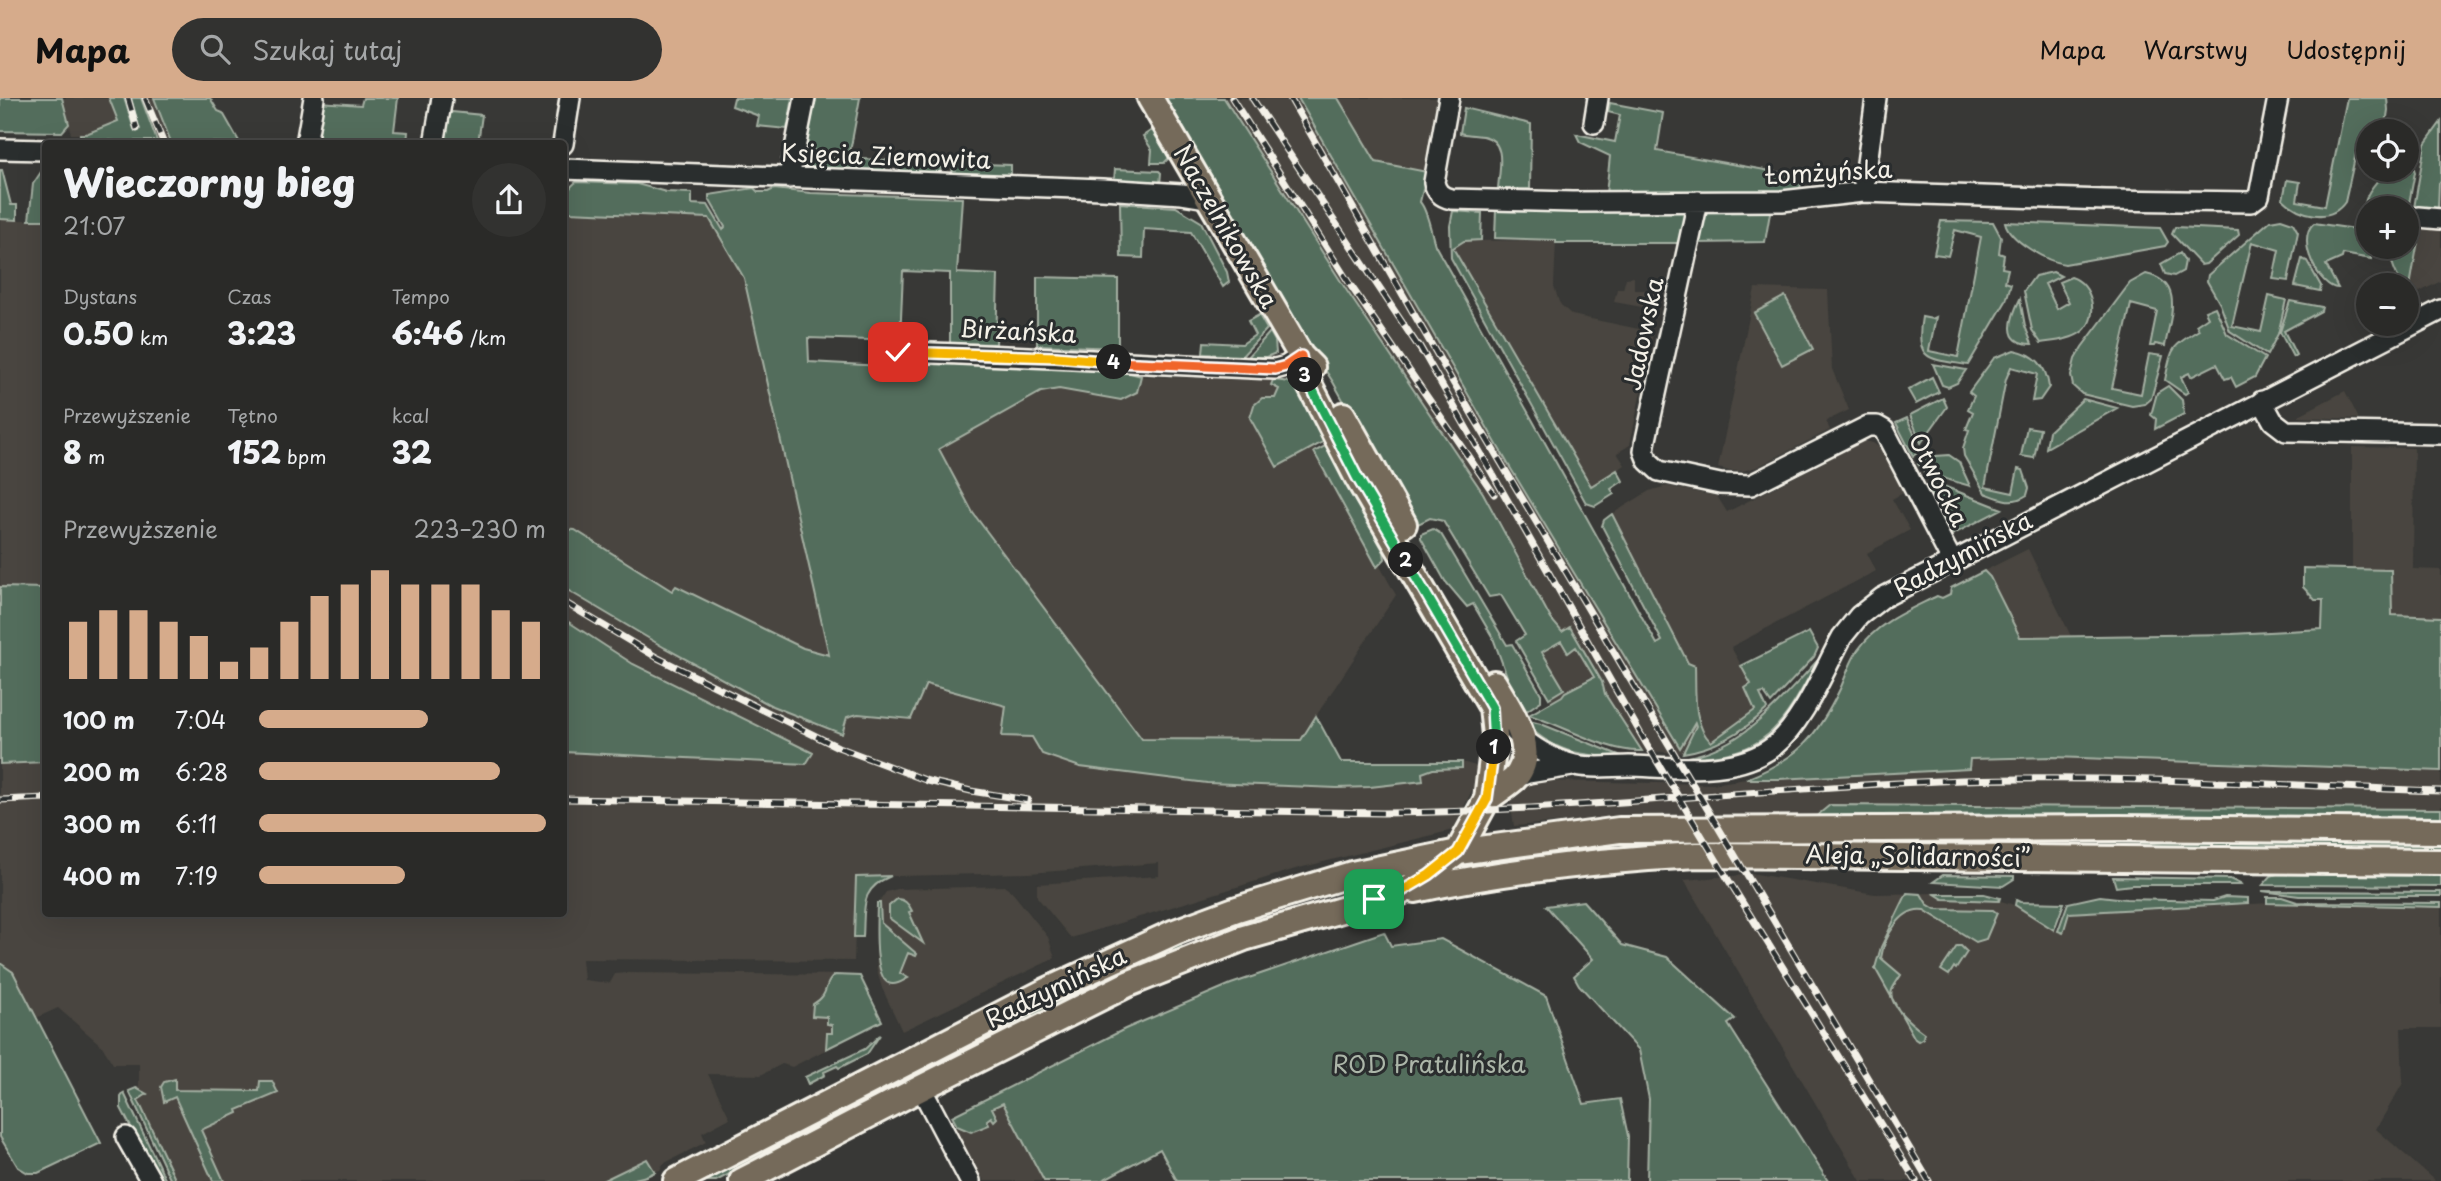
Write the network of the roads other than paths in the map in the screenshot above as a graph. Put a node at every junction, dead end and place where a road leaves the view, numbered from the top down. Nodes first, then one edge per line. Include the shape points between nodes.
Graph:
1 (314, 98) edge
2 (442, 98) edge
3 (570, 98) edge
4 (805, 98) edge
5 (1150, 98) edge
6 (1449, 98) edge
7 (1598, 98) edge
8 (1877, 98) edge
9 (2278, 98) edge
10 (1594, 123) dead end
11 (307, 140) edge
12 (435, 140) edge
13 (564, 140) edge
14 (0, 149) edge
15 (42, 150) edge
16 (567, 169) edge
17 (789, 178) junction
18 (1863, 192) junction
19 (1207, 198) junction
20 (1698, 201) junction
21 (2419, 217) edge
22 (2441, 219) edge
23 (2441, 310) edge
24 (898, 352) dead end
25 (1301, 356) junction
26 (2262, 401) junction
27 (1877, 426) joint
28 (2441, 434) edge
29 (1952, 561) junction
30 (1492, 708) junction
31 (1524, 740) junction
32 (1493, 763) junction
33 (1576, 766) junction
34 (1513, 779) junction
35 (1487, 799) junction
36 (2441, 831) edge
37 (1458, 852) junction
38 (2441, 862) edge
39 (1397, 894) junction
40 (921, 1088) junction
41 (126, 1137) dead end
42 (151, 1181) edge
43 (676, 1181) edge
44 (742, 1181) edge
45 (970, 1181) edge

1 - 11 street
2 - 12 street
3 - 13 street
4 - 17 street
5 - 19 main road, Naczelnikowska
6 - 20 street, Łomżyńska via 1434,182 1439,193 1451,199
7 - 10 street
8 - 18 street
9 - 18 street, Łomżyńska via 2259,196 2251,202
14 - 15 street
16 - 17 street, Księcia Ziemowita
17 - 19 street, Księcia Ziemowita via 1125,190
18 - 20 street, Łomżyńska via 1782,201
19 - 25 main road, Naczelnikowska
20 - 27 street, Jadowska via 1645,444 1648,461 1659,471 1720,484 1751,485 1868,426
21 - 22 street
23 - 26 street, Radzymińska
24 - 25 street, Birżańska via 1275,369
25 - 30 main road, Naczelnikowska via 1306,378 1351,465
25 - 31 main road, Naczelnikowska via 1318,372
26 - 28 street via 2273,421 2286,431
26 - 29 street, Radzymińska
27 - 29 street, Otwocka via 1884,430 1903,464
29 - 33 street, Radzymińska via 1898,588 1860,616 1842,637 1797,721 1764,752 1742,761 1702,767
30 - 31 street, Naczelnikowska
30 - 32 main road, Naczelnikowska
31 - 32 street
31 - 33 street, Radzymińska
31 - 34 main road via 1525,756
32 - 35 main road, Radzymińska
33 - 34 street
34 - 35 main road, Radzymińska
35 - 37 main road, Radzymińska
36 - 37 main road, Aleja „Solidarności” via 1619,830
37 - 39 main road, Radzymińska
37 - 43 main road, Radzymińska via 1352,874 1175,932 1046,991
38 - 39 main road, Aleja „Solidarności” via 1697,855 1542,867
39 - 40 main road, Radzymińska via 1244,938 1186,960
40 - 44 main road, Radzymińska
40 - 45 street
41 - 42 street

